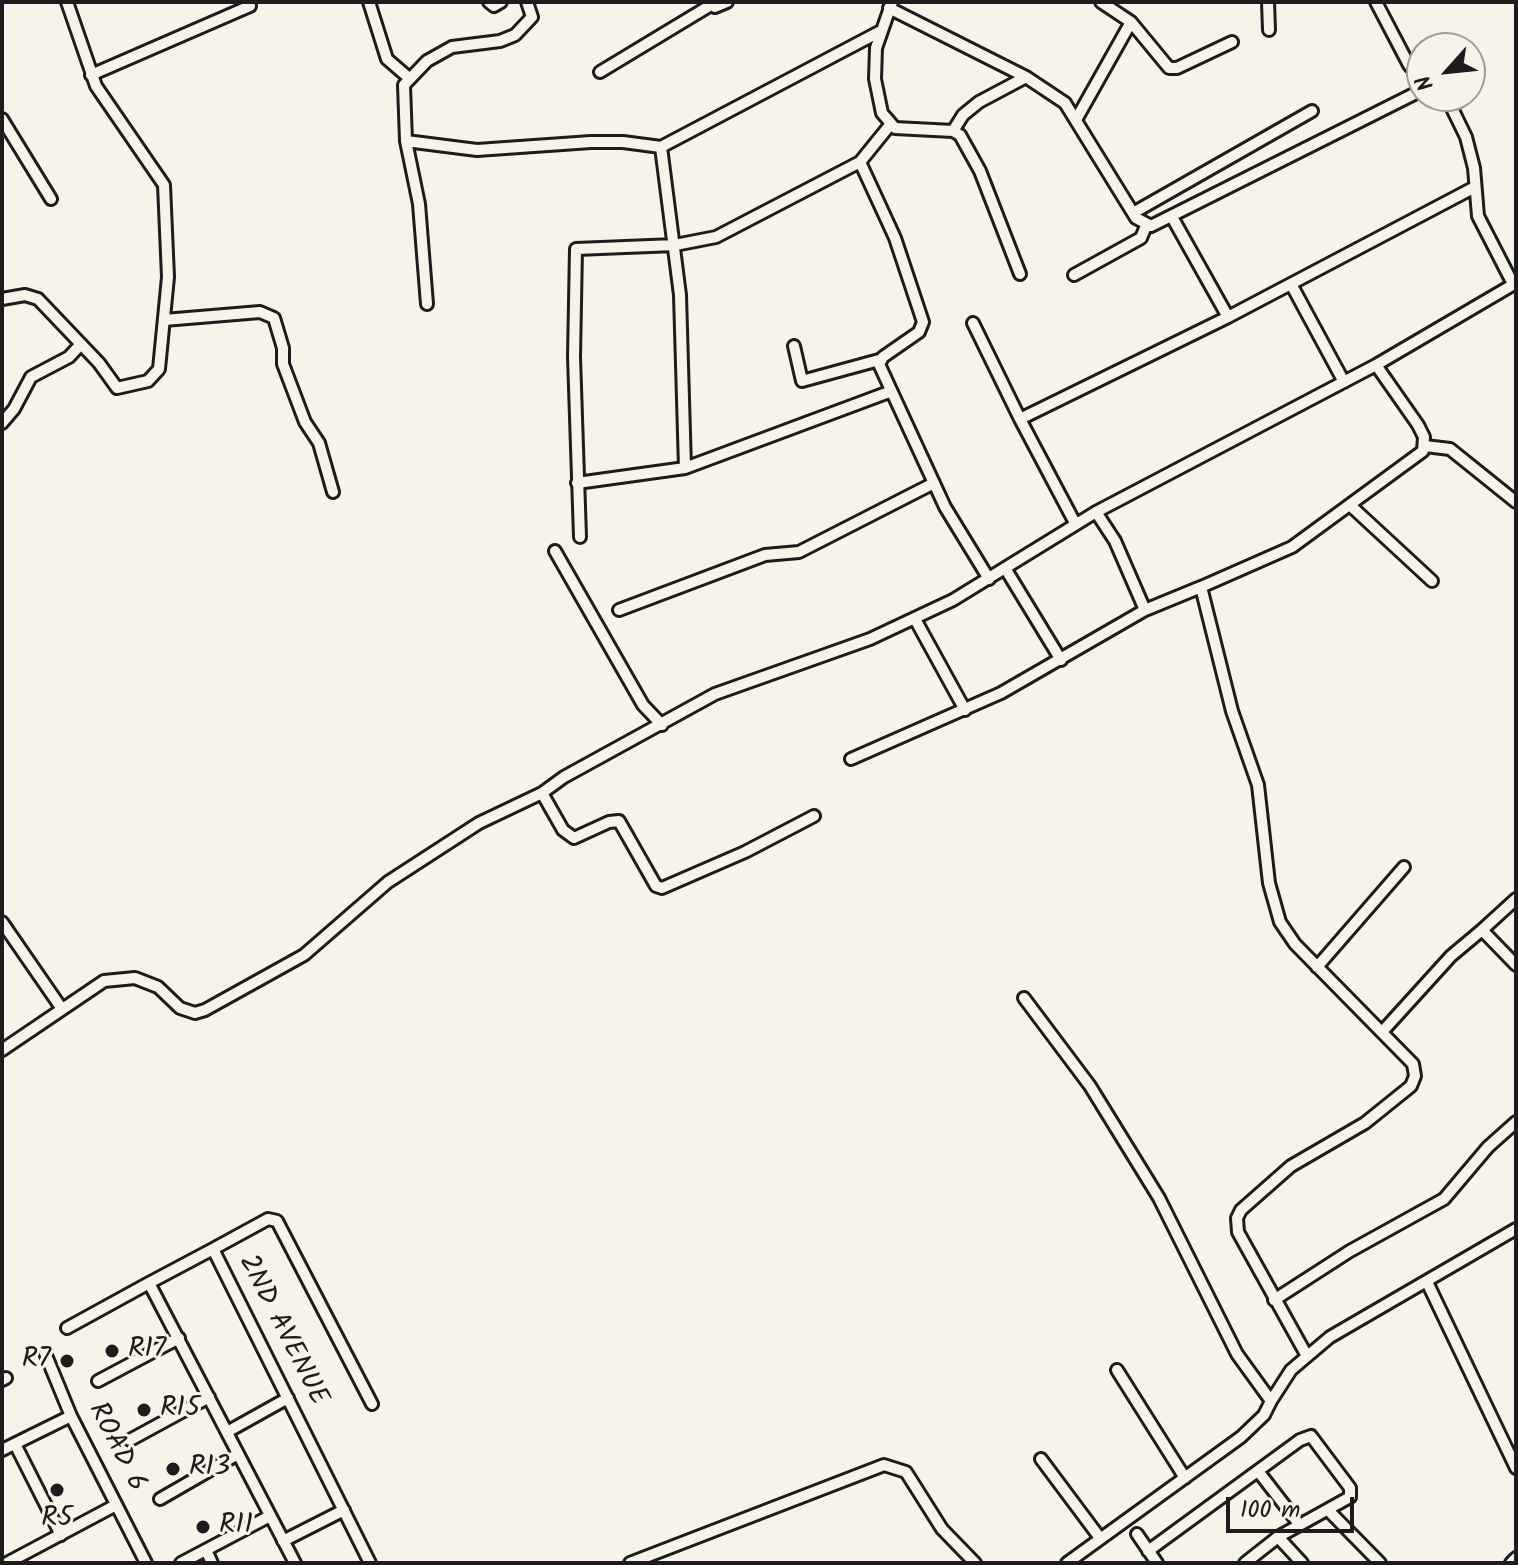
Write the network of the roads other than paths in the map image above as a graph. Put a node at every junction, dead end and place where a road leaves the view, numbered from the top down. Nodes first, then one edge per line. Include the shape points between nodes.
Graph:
1 (67, 2) edge
2 (369, 2) edge
3 (489, 2) edge
4 (501, 2) edge
5 (527, 2) edge
6 (727, 2) edge
7 (1101, 2) edge
8 (1268, 2) edge
9 (1376, 2) edge
10 (710, 3) edge
11 (890, 5) edge
12 (250, 6) dead end
13 (1131, 22) junction
14 (1269, 30) dead end
15 (879, 32) junction
16 (1232, 42) dead end
17 (1406, 57) edge
18 (600, 72) dead end
19 (91, 75) junction
20 (1026, 77) junction
21 (409, 78) junction
22 (1406, 93) edge
23 (1312, 111) dead end
24 (1454, 112) edge
25 (1077, 118) junction
26 (2, 119) edge
27 (890, 125) junction
28 (953, 131) junction
29 (406, 141) junction
30 (661, 147) junction
31 (860, 162) junction
32 (1475, 187) junction
33 (51, 199) dead end
34 (1133, 213) junction
35 (1172, 217) junction
36 (1146, 226) junction
37 (675, 245) junction
38 (1020, 274) dead end
39 (1074, 275) dead end
40 (1291, 284) junction
41 (1515, 284) edge
42 (2, 299) edge
43 (427, 304) dead end
44 (1228, 317) junction
45 (164, 320) junction
46 (973, 323) dead end
47 (81, 344) junction
48 (794, 346) dead end
49 (879, 360) junction
50 (1376, 365) junction
51 (1344, 382) junction
52 (889, 392) junction
53 (1020, 419) junction
54 (2, 423) edge
55 (1425, 446) junction
56 (685, 468) junction
57 (577, 483) junction
58 (934, 483) junction
59 (333, 492) dead end
60 (1516, 502) edge
61 (1352, 507) junction
62 (1096, 512) junction
63 (1075, 523) junction
64 (580, 537) dead end
65 (555, 551) dead end
66 (1005, 568) junction
67 (989, 579) junction
68 (1432, 581) dead end
69 (1201, 587) junction
70 (619, 610) dead end
71 (1145, 610) junction
72 (915, 619) junction
73 (1061, 660) junction
74 (965, 710) junction
75 (662, 725) junction
76 (851, 759) dead end
77 (542, 793) junction
78 (814, 816) dead end
79 (1404, 867) dead end
80 (1516, 899) edge
81 (2, 922) edge
82 (1482, 930) junction
83 (1516, 965) edge
84 (1317, 967) junction
85 (1024, 998) dead end
86 (62, 1009) junction
87 (1382, 1032) junction
88 (2, 1050) edge
89 (1516, 1122) edge
90 (1516, 1229) edge
91 (213, 1249) junction
92 (1427, 1282) junction
93 (149, 1283) junction
94 (1274, 1300) junction
95 (67, 1328) dead end
96 (179, 1338) junction
97 (45, 1353) dead end
98 (1307, 1356) junction
99 (1117, 1370) dead end
100 (98, 1381) dead end
101 (209, 1397) junction
102 (288, 1398) junction
103 (1271, 1401) junction
104 (372, 1404) dead end
105 (71, 1416) junction
106 (227, 1432) junction
107 (130, 1440) dead end
108 (15, 1444) junction
109 (2, 1450) edge
110 (238, 1454) junction
111 (1041, 1459) dead end
112 (1516, 1468) edge
113 (1258, 1471) junction
114 (1185, 1478) junction
115 (160, 1499) dead end
116 (116, 1505) junction
117 (344, 1510) junction
118 (1328, 1510) junction
119 (270, 1516) junction
120 (1299, 1524) junction
121 (1137, 1534) dead end
122 (61, 1535) junction
123 (1278, 1537) junction
124 (1100, 1538) junction
125 (283, 1541) junction
126 (206, 1550) junction
127 (1148, 1551) junction
128 (1516, 1558) edge
129 (7, 1563) edge
130 (146, 1563) edge
131 (181, 1563) edge
132 (212, 1563) edge
133 (295, 1563) edge
134 (370, 1563) edge
135 (630, 1563) edge
136 (975, 1563) edge
137 (1067, 1563) edge
138 (1157, 1563) edge
139 (1245, 1563) edge
140 (1302, 1563) edge
141 (1380, 1563) edge
142 (1511, 1563) edge

1 - 19 street
2 - 21 street via 387,59
3 - 4 street
5 - 21 street via 532,17 515,35 452,47
6 - 10 street via 720,7
7 - 13 street
8 - 14 street
9 - 17 street
10 - 18 street
11 - 15 street
11 - 20 street
12 - 19 street
13 - 16 street via 1169,68
13 - 25 street
15 - 27 street via 875,79
15 - 30 street
19 - 45 street via 164,185
20 - 25 street via 1057,95
20 - 28 street via 979,102
21 - 29 street via 402,100
22 - 35 street
23 - 34 street
24 - 32 street via 1466,137
25 - 34 street
26 - 33 street
27 - 28 street
27 - 31 street
28 - 38 street via 971,152
29 - 30 street via 477,150 591,142
29 - 43 street via 419,204
30 - 37 street
31 - 37 street via 716,237
31 - 49 street via 895,238 923,322 919,332
32 - 40 street
32 - 41 street via 1478,216
34 - 36 street
35 - 36 street
35 - 44 street
36 - 39 street via 1141,238
37 - 56 street
37 - 57 street via 576,249
40 - 44 street
40 - 51 street
41 - 50 street
42 - 47 street via 32,296
44 - 53 street
45 - 47 street via 159,369 140,384 115,386
45 - 59 street via 260,312 274,318 283,364 302,416 319,443
46 - 53 street
47 - 54 street via 69,357 31,377
48 - 49 street via 802,381
49 - 52 street
50 - 51 street
50 - 55 street via 1418,425
51 - 62 street
52 - 56 street
52 - 58 street
53 - 63 street
55 - 60 street via 1450,449
55 - 61 street
56 - 57 street
57 - 64 street
58 - 67 street
58 - 70 street via 799,552 765,555
61 - 68 street
61 - 69 street via 1292,547
62 - 63 street
62 - 71 street via 1111,533
63 - 66 street
65 - 75 street via 643,705
66 - 67 street
66 - 73 street
67 - 72 street
69 - 71 street
69 - 84 street via 1232,711 1258,785 1274,906 1295,944
71 - 73 street
72 - 74 street
72 - 75 street via 715,694
73 - 74 street
74 - 76 street
75 - 77 street
77 - 78 street via 563,830 574,838 619,821 662,888
77 - 86 street via 446,844 388,882 304,955 205,1010 180,1008 158,987 135,978 104,981
79 - 84 street
80 - 82 street
81 - 86 street
82 - 83 street
82 - 87 street
84 - 87 street
85 - 103 street via 1090,1086 1159,1198 1237,1354
86 - 88 street
87 - 94 street via 1413,1064 1411,1086 1365,1123 1291,1166 1237,1218 1238,1232
89 - 94 street via 1444,1199
90 - 92 street
91 - 93 street, 2ND AVENUE
91 - 102 street, 2ND AVENUE
91 - 104 street via 268,1219 277,1221
92 - 98 street via 1330,1337
92 - 112 street
93 - 95 street, 2ND AVENUE
93 - 96 street
94 - 98 street
96 - 100 street
96 - 101 street
97 - 105 street, ROAD 6
98 - 103 street
99 - 114 street
101 - 106 street
101 - 107 street
102 - 106 street
102 - 117 street, 2ND AVENUE
103 - 114 street via 1253,1426
105 - 108 street
105 - 116 street, ROAD 6
106 - 110 street
108 - 109 street
108 - 122 street
110 - 115 street
110 - 119 street
111 - 124 street
113 - 118 street via 1300,1440 1315,1439 1351,1493 1347,1501
113 - 120 street
113 - 127 street
114 - 124 street
116 - 122 street
116 - 130 street, ROAD 6
117 - 125 street
117 - 134 street, 2ND AVENUE
118 - 120 street
118 - 141 street
119 - 125 street
119 - 126 street
120 - 123 street
121 - 127 street
122 - 129 street
123 - 139 street
123 - 140 street
124 - 137 street
125 - 133 street
126 - 131 street
126 - 132 street
127 - 138 street
128 - 142 street
135 - 136 street via 884,1465 906,1472 942,1529

